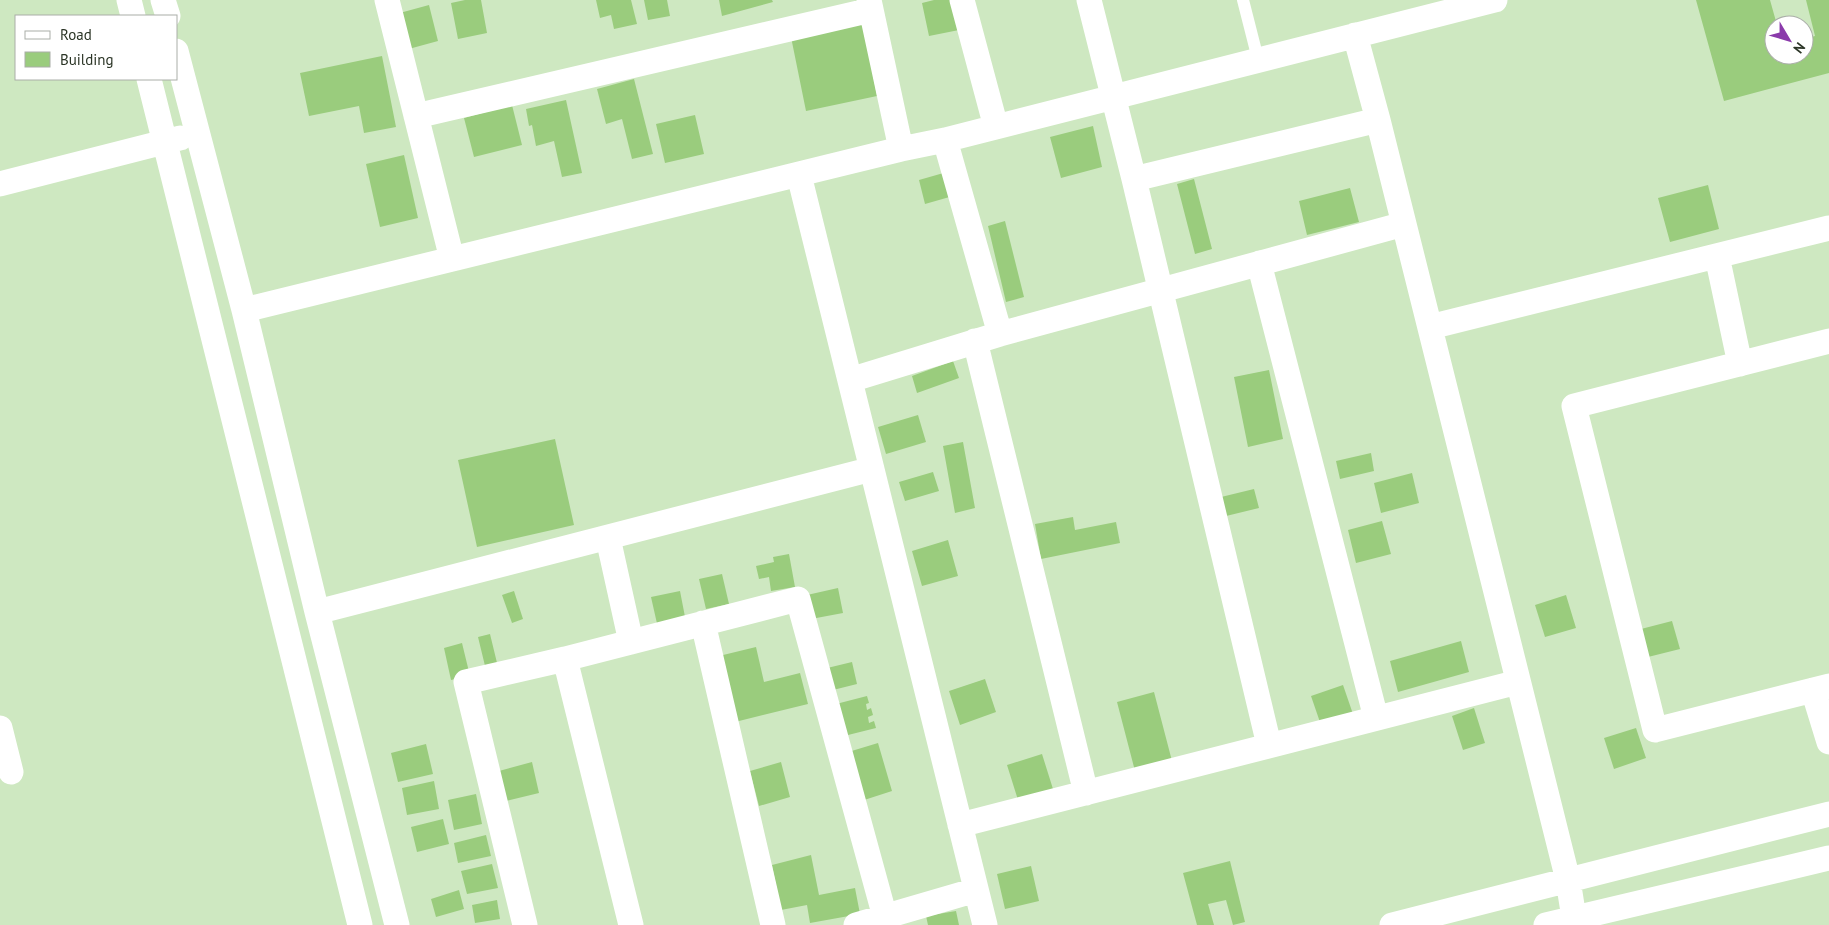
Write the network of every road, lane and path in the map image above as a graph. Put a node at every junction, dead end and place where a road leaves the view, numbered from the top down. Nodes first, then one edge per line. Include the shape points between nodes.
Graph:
1 (129, 0) edge
2 (164, 0) edge
3 (962, 0) edge
4 (1089, 0) edge
5 (1243, 0) edge
6 (1495, 0) edge
7 (389, 1) edge
8 (870, 5) edge
9 (133, 15) edge
10 (168, 15) edge
11 (1355, 35) junction
12 (178, 59) edge
13 (1258, 59) junction
14 (149, 80) edge
15 (1113, 96) junction
16 (416, 116) junction
17 (1378, 120) junction
18 (996, 127) junction
19 (197, 133) junction
20 (945, 140) junction
21 (165, 142) junction
22 (901, 149) junction
23 (799, 175) junction
24 (1134, 179) junction
25 (0, 184) edge
26 (1404, 224) junction
27 (1829, 228) edge
28 (1717, 256) junction
29 (452, 259) junction
30 (1259, 263) junction
31 (1160, 289) junction
32 (244, 310) junction
33 (1430, 327) junction
34 (1000, 334) junction
35 (975, 341) junction
36 (1829, 341) edge
37 (1740, 364) junction
38 (850, 380) junction
39 (872, 470) junction
40 (608, 538) junction
41 (317, 612) junction
42 (704, 623) junction
43 (631, 642) junction
44 (565, 659) junction
45 (1518, 682) junction
46 (1821, 688) edge
47 (1376, 718) junction
48 (0, 728) edge
49 (1829, 742) edge
50 (1269, 745) junction
51 (11, 772) dead end
52 (1086, 793) junction
53 (1829, 814) edge
54 (960, 825) junction
55 (1829, 858) edge
56 (1568, 880) junction
57 (976, 890) junction
58 (885, 917) junction
59 (1574, 918) junction
60 (360, 925) edge
61 (397, 925) edge
62 (526, 925) edge
63 (631, 925) edge
64 (773, 925) edge
65 (856, 925) edge
66 (985, 925) edge
67 (1392, 925) edge
68 (1546, 925) edge

1 - 9 street
2 - 10 street
3 - 18 street
4 - 15 street
5 - 13 lane
6 - 11 street
7 - 16 street
8 - 16 street
8 - 22 street
11 - 13 street
11 - 17 street
12 - 19 street
13 - 15 street
14 - 21 street
15 - 18 street
15 - 24 street
16 - 29 street
17 - 24 street
17 - 26 street
18 - 20 street
19 - 21 street
19 - 32 street
20 - 22 street
20 - 34 street
21 - 25 street
21 - 60 street
22 - 23 street
23 - 29 street
23 - 38 street
24 - 31 street
26 - 30 street
26 - 33 street
27 - 28 street
28 - 33 street
28 - 37 street
29 - 32 street
30 - 31 street
30 - 47 street
31 - 34 street
31 - 50 street
32 - 41 street
33 - 45 street
34 - 35 street
35 - 38 street
35 - 52 street
36 - 37 street
37 - 46 street via 1574,406 1654,730
38 - 39 street
39 - 40 street
39 - 54 street
40 - 41 street
40 - 43 street
41 - 61 street
42 - 43 street
42 - 58 street via 798,599
42 - 64 street
43 - 44 street
44 - 62 street via 466,682
44 - 63 street
45 - 47 street
45 - 56 street
46 - 49 street
47 - 50 street
48 - 51 street
50 - 52 street
52 - 54 street
53 - 56 street
54 - 57 street
55 - 59 street
56 - 59 street
56 - 67 street
57 - 58 street
57 - 66 street
58 - 65 street
59 - 68 street

